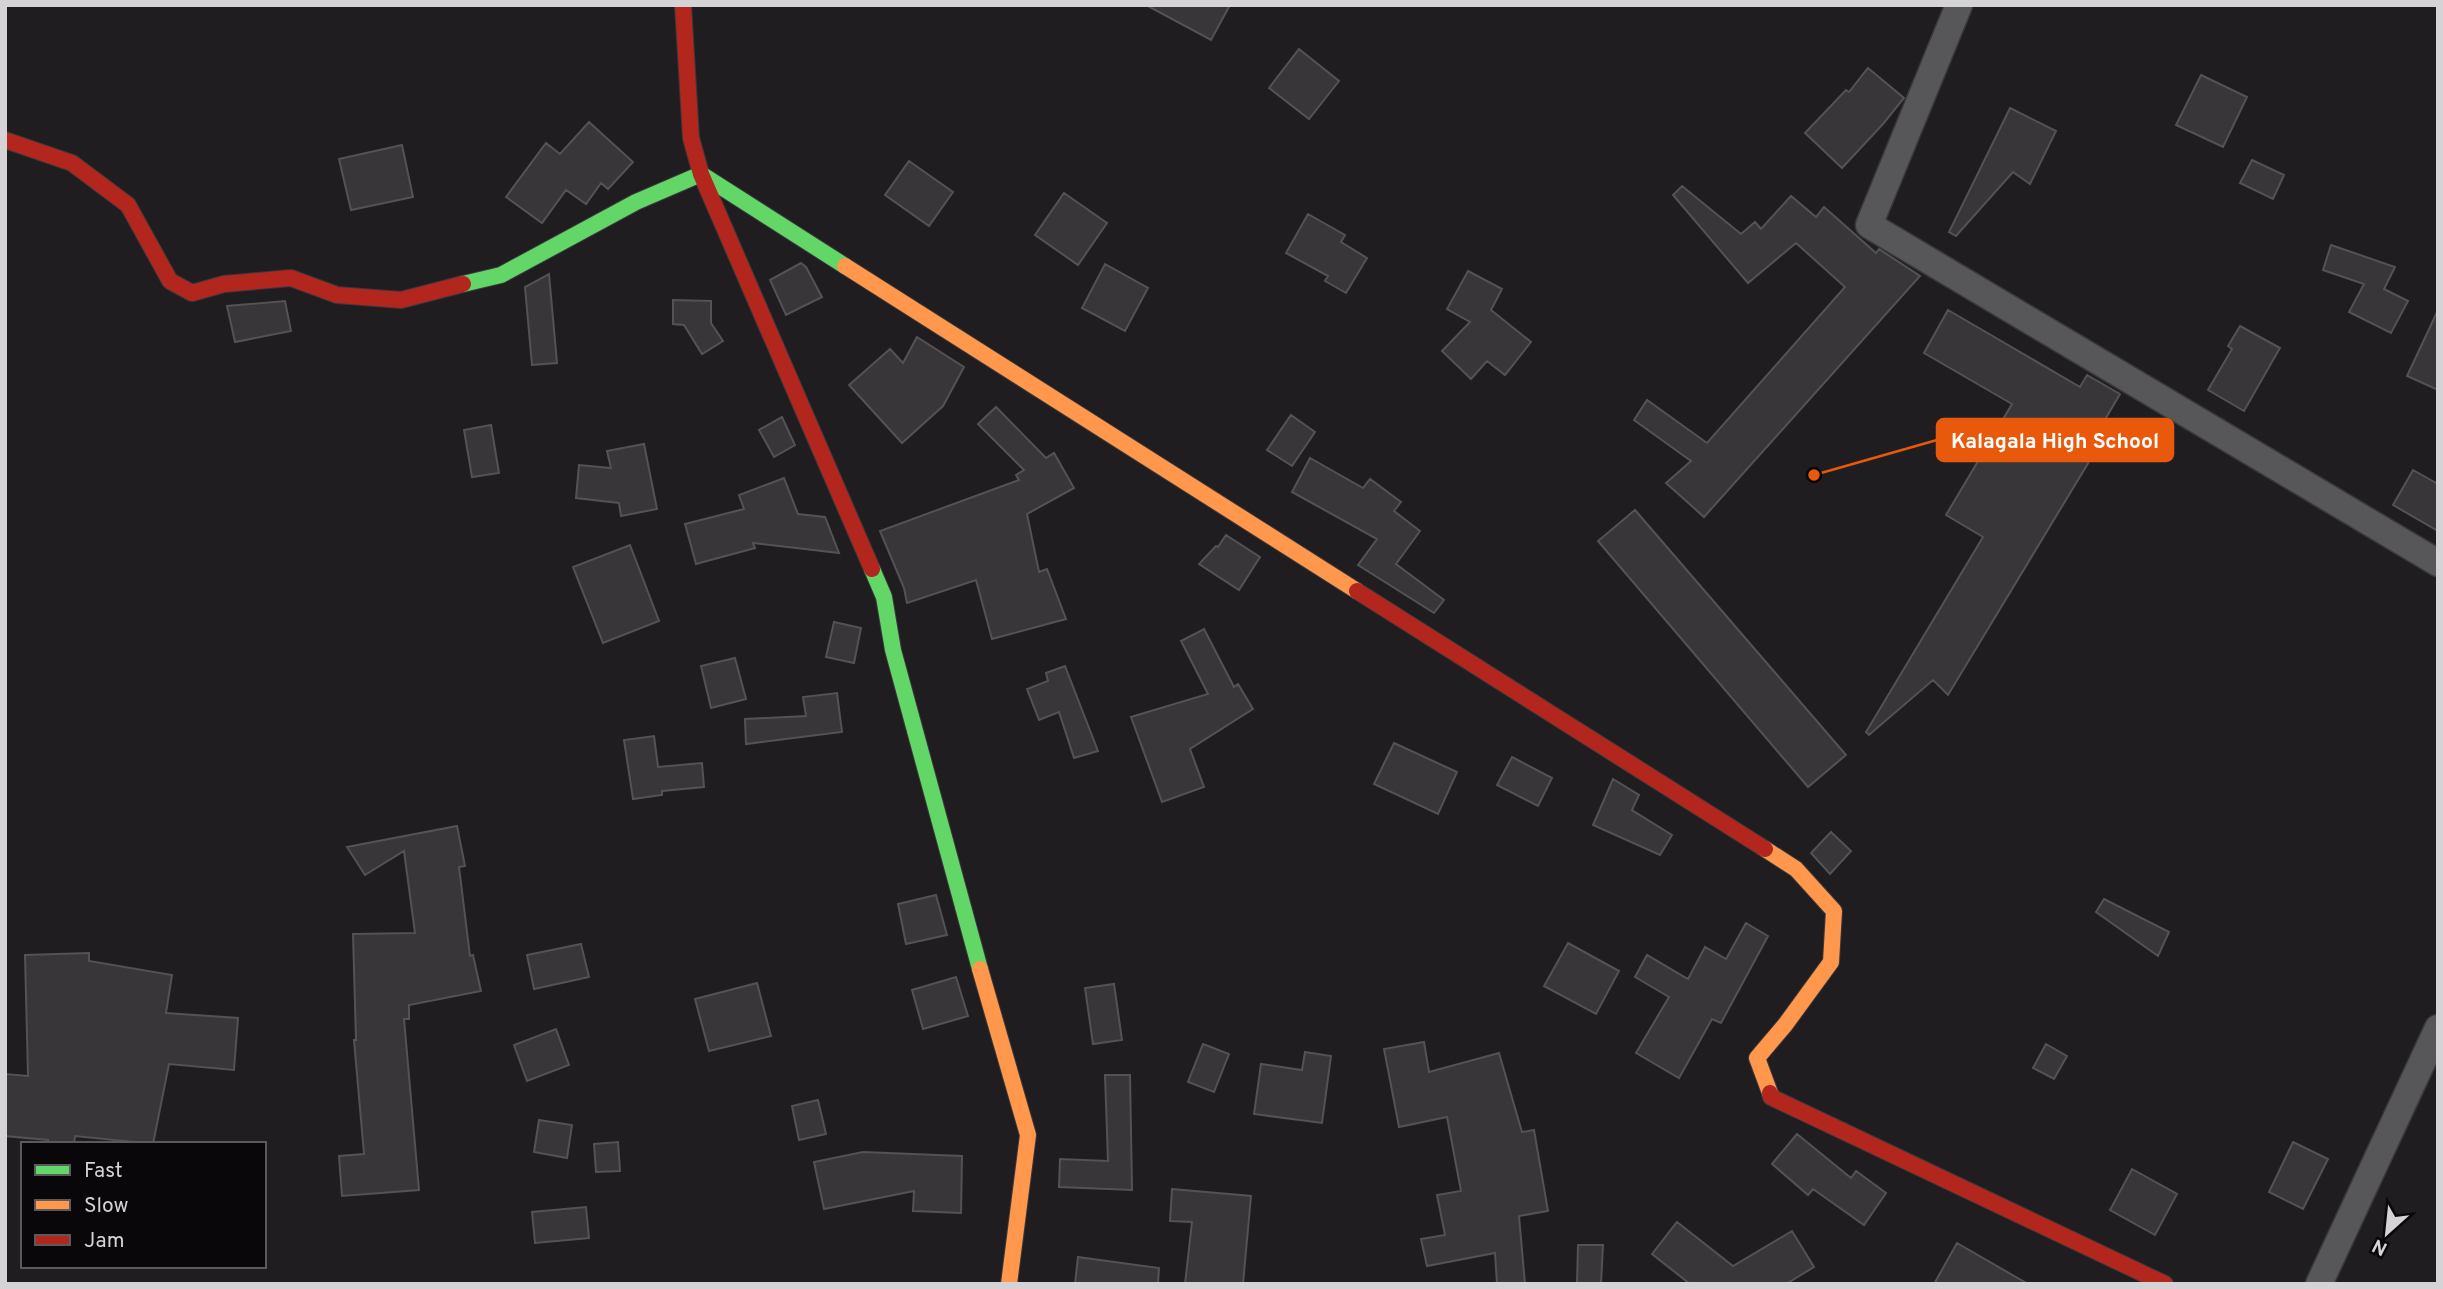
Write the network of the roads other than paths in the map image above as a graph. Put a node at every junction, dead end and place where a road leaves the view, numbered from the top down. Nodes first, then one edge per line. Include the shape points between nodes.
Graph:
1 (683, 5) edge
2 (1959, 5) edge
3 (5, 140) edge
4 (701, 174) junction
5 (2438, 563) edge
6 (2438, 1028) edge
7 (1009, 1284) edge
8 (2165, 1284) edge
9 (2319, 1284) edge

1 - 4 street via 691,138
2 - 5 street via 1869,225
3 - 4 street via 72,163 128,205 170,281 192,293 224,284 291,278 337,295 401,300 501,275 636,202
4 - 7 street via 884,597 903,689 1028,1135
4 - 8 street via 1796,869 1834,911 1831,962 1757,1058 1771,1097
6 - 9 street

